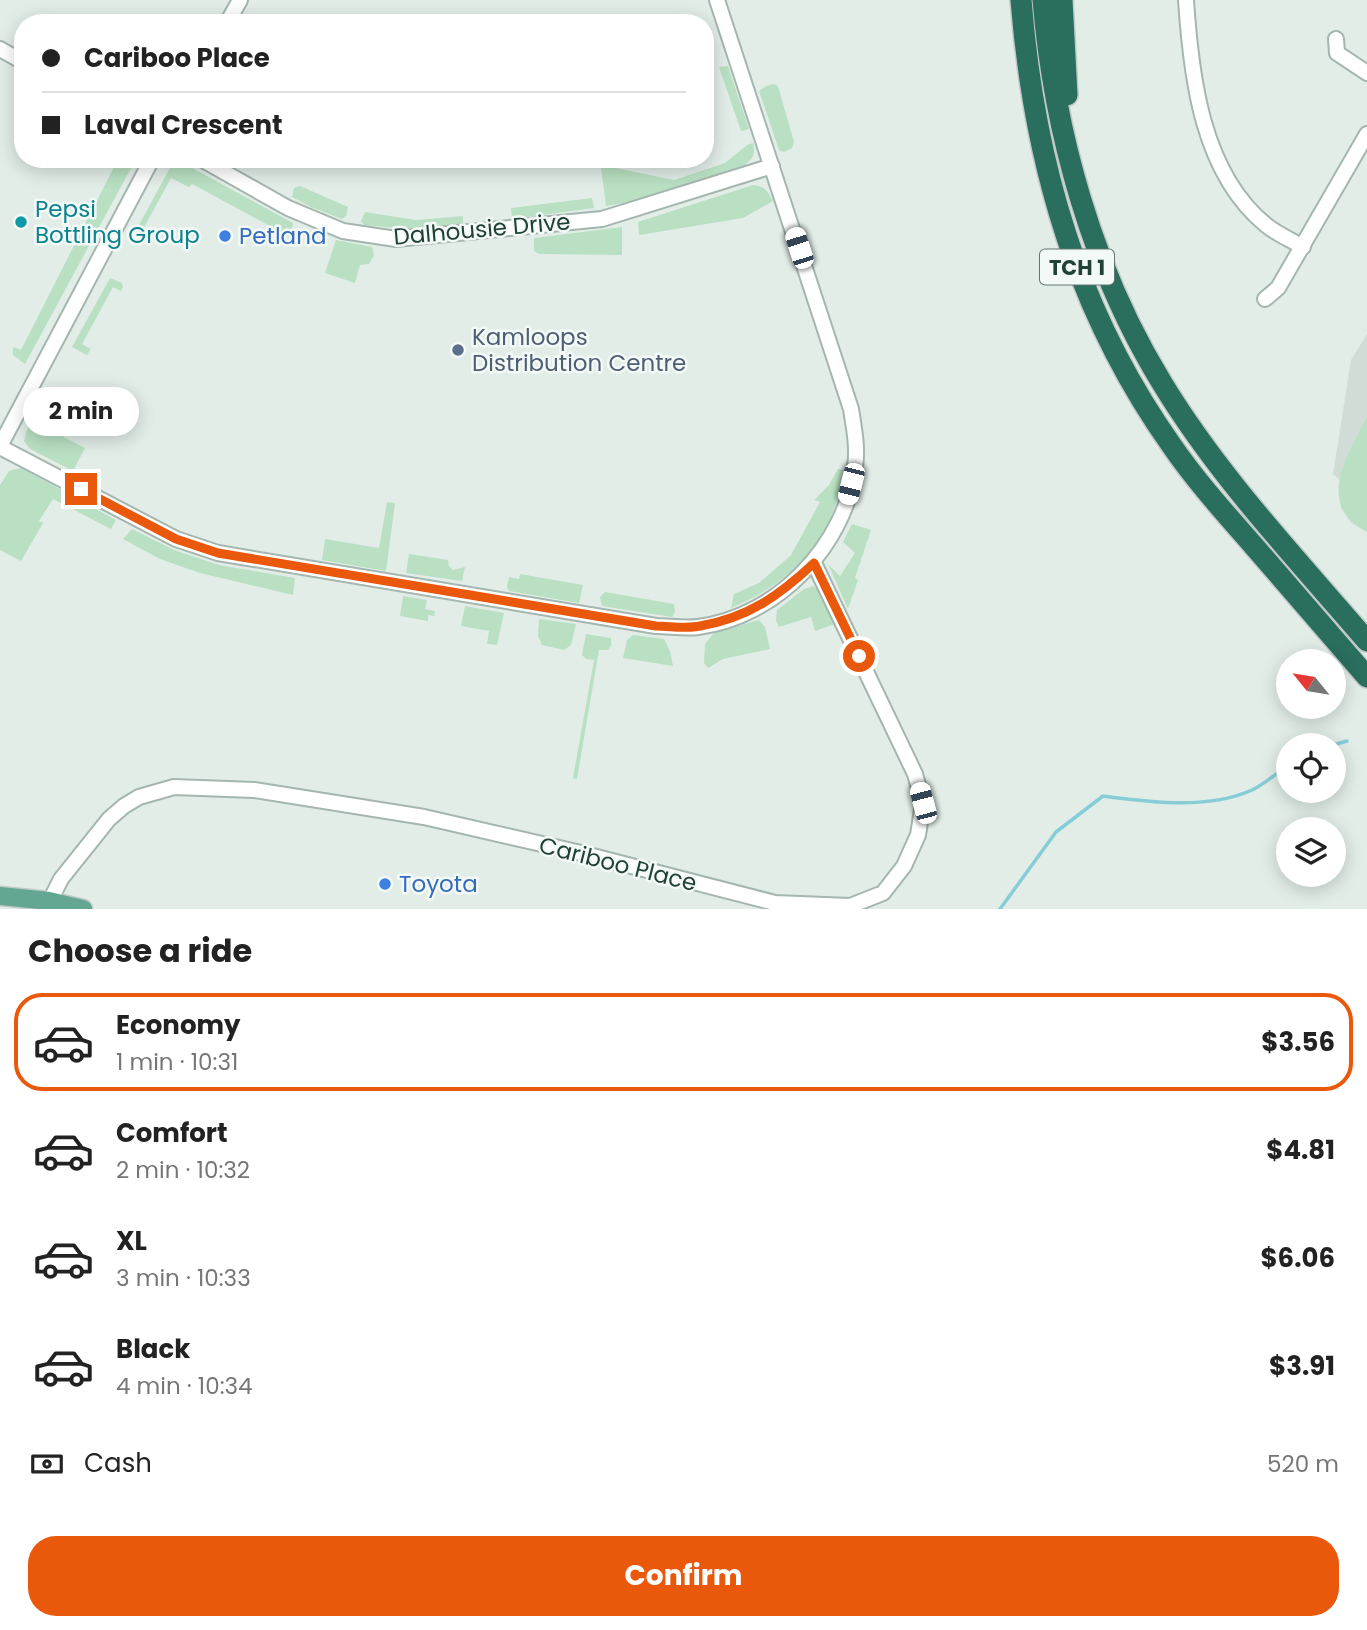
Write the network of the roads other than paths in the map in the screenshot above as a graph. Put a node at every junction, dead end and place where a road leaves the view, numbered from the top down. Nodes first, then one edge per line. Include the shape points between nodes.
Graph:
1 (717, 0) edge
2 (1021, 0) edge
3 (1043, 0) edge
4 (1062, 0) edge
5 (1186, 0) edge
6 (1336, 39) dead end
7 (1367, 73) edge
8 (1367, 134) edge
9 (772, 166) junction
10 (147, 168) edge
11 (217, 168) edge
12 (1074, 170) junction
13 (1303, 247) junction
14 (1265, 299) dead end
15 (0, 446) edge
16 (814, 563) junction
17 (1367, 641) edge
18 (1367, 677) edge
19 (0, 896) edge
20 (47, 905) edge
21 (83, 909) edge

1 - 9 street
2 - 18 highway, TCH 1 via 1025,55 1047,174 1084,285 1109,340 1172,447
3 - 12 highway, TCH 1 via 1058,113
4 - 12 highway
5 - 13 street via 1197,94 1222,172 1241,201 1267,226
6 - 7 street via 1337,54
8 - 13 street
9 - 11 street, Dalhousie Drive via 602,219 396,239 343,231 288,208
9 - 16 street via 851,409 856,443 846,507
10 - 15 street
12 - 17 highway, TCH 1 via 1108,275 1161,382 1236,489
13 - 14 street via 1278,288
15 - 16 street via 176,539 218,553 656,626 698,627 748,612 786,589
16 - 20 street, Cariboo Place via 915,774 923,803 918,835 904,866 883,893 850,906 775,904 424,817 254,790 174,787 139,797 109,819 61,879
19 - 20 main road
20 - 21 main road

